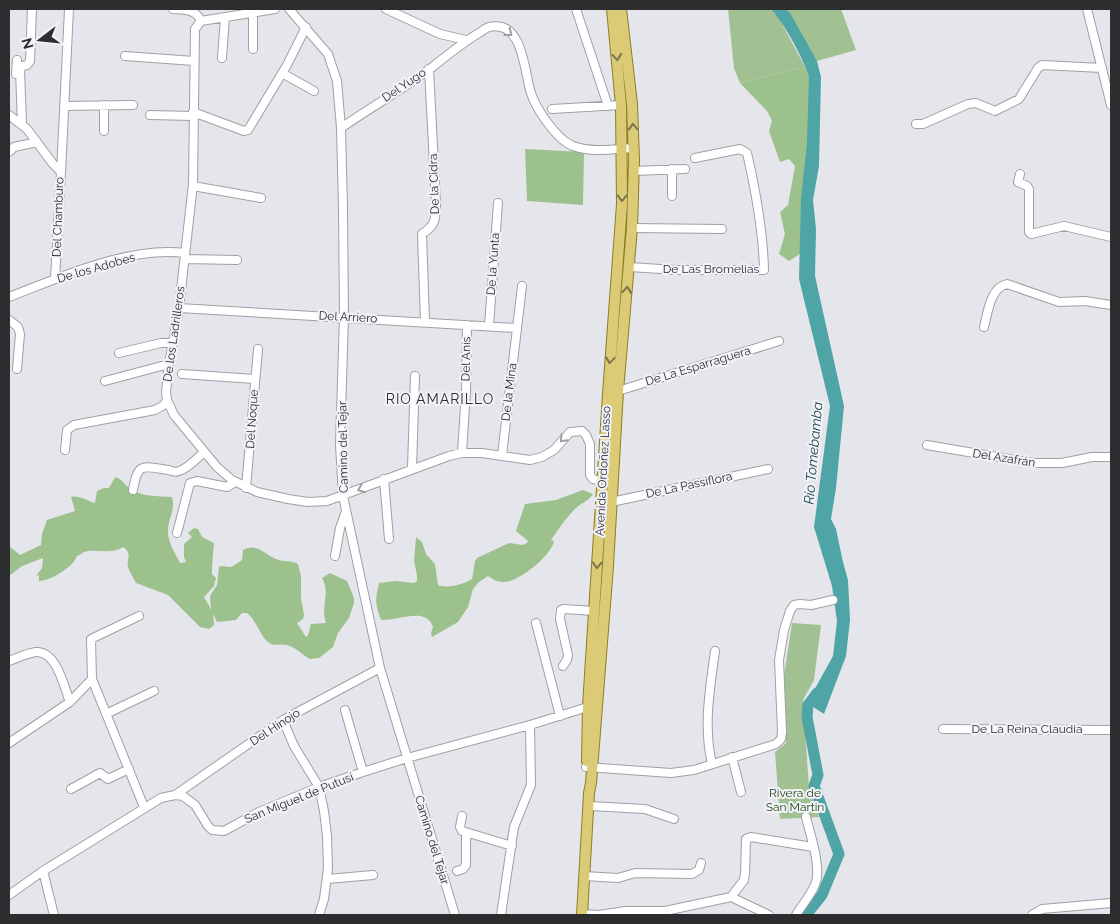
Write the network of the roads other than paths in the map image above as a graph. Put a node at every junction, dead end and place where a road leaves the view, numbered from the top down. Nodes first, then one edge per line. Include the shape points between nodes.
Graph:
1 (32, 9) edge
2 (69, 9) edge
3 (173, 9) edge
4 (275, 9) edge
5 (290, 9) edge
6 (386, 9) edge
7 (576, 9) edge
8 (612, 9) edge
9 (621, 9) edge
10 (1087, 9) edge
11 (394, 10) edge
12 (253, 12) junction
13 (225, 17) junction
14 (201, 21) junction
15 (306, 27) junction
16 (466, 40) junction
17 (253, 49) dead end
18 (125, 56) dead end
19 (222, 58) dead end
20 (16, 60) dead end
21 (194, 61) junction
22 (1102, 68) junction
23 (429, 69) junction
24 (282, 73) junction
25 (314, 91) dead end
26 (133, 104) dead end
27 (104, 105) junction
28 (621, 105) junction
29 (1111, 105) edge
30 (64, 106) junction
31 (608, 106) junction
32 (552, 109) dead end
33 (150, 114) dead end
34 (193, 114) junction
35 (12, 117) edge
36 (22, 124) junction
37 (916, 124) dead end
38 (341, 128) junction
39 (104, 131) dead end
40 (37, 142) junction
41 (628, 149) junction
42 (9, 152) edge
43 (695, 158) dead end
44 (672, 169) junction
45 (685, 169) dead end
46 (634, 171) junction
47 (61, 172) junction
48 (1020, 174) dead end
49 (193, 186) junction
50 (672, 196) dead end
51 (260, 198) dead end
52 (498, 203) dead end
53 (632, 228) junction
54 (722, 229) dead end
55 (1111, 237) edge
56 (185, 256) junction
57 (237, 260) dead end
58 (629, 267) junction
59 (55, 279) junction
60 (522, 286) dead end
61 (9, 297) edge
62 (1111, 305) edge
63 (179, 308) junction
64 (344, 318) junction
65 (9, 320) edge
66 (426, 322) junction
67 (467, 325) junction
68 (489, 326) junction
69 (984, 327) dead end
70 (516, 328) junction
71 (779, 341) dead end
72 (173, 344) junction
73 (258, 349) dead end
74 (119, 353) dead end
75 (169, 364) junction
76 (17, 369) dead end
77 (182, 374) dead end
78 (415, 376) dead end
79 (254, 379) junction
80 (105, 381) dead end
81 (618, 391) junction
82 (167, 400) junction
83 (927, 445) dead end
84 (65, 450) dead end
85 (204, 452) junction
86 (462, 453) junction
87 (502, 455) junction
88 (1111, 457) edge
89 (412, 468) junction
90 (768, 469) dead end
91 (384, 479) junction
92 (235, 482) junction
93 (603, 482) junction
94 (246, 488) junction
95 (133, 490) dead end
96 (343, 496) junction
97 (611, 502) junction
98 (346, 511) junction
99 (177, 533) dead end
100 (388, 539) dead end
101 (335, 556) dead end
102 (833, 600) dead end
103 (595, 612) junction
104 (139, 616) dead end
105 (536, 622) dead end
106 (715, 651) dead end
107 (9, 661) edge
108 (563, 666) dead end
109 (380, 668) junction
110 (92, 679) junction
111 (154, 691) dead end
112 (70, 702) junction
113 (593, 706) junction
114 (345, 710) dead end
115 (106, 714) junction
116 (560, 716) junction
117 (283, 720) junction
118 (530, 725) junction
119 (943, 729) dead end
120 (1111, 730) edge
121 (9, 743) edge
122 (732, 757) junction
123 (407, 758) junction
124 (712, 764) junction
125 (590, 767) junction
126 (129, 768) junction
127 (363, 772) junction
128 (319, 787) junction
129 (71, 789) dead end
130 (741, 792) dead end
131 (175, 795) junction
132 (589, 806) junction
133 (144, 807) junction
134 (462, 816) dead end
135 (806, 817) dead end
136 (674, 819) dead end
137 (466, 833) junction
138 (512, 846) junction
139 (813, 847) junction
140 (702, 863) dead end
141 (457, 871) dead end
142 (43, 872) junction
143 (373, 875) dead end
144 (584, 876) junction
145 (327, 879) junction
146 (9, 895) edge
147 (731, 897) junction
148 (1111, 903) edge
149 (54, 915) edge
150 (319, 915) edge
151 (455, 915) edge
152 (501, 915) edge
153 (582, 915) edge
154 (769, 915) edge
155 (796, 915) edge
156 (1032, 915) edge

1 - 36 street via 30,61 20,70
2 - 30 street
3 - 14 street via 195,12
4 - 12 street
5 - 15 street, Camino del Tejar
6 - 11 street
7 - 31 street
8 -> 28 main road
41 -> 9 main road via 632,104
10 - 22 street
11 - 16 street via 440,34
12 - 13 street
12 - 17 street
13 - 14 street
13 - 19 street
14 - 21 street, De los Ladrilleros via 195,29
15 - 24 street
15 - 38 street, Camino del Tejar via 328,54 333,67
16 - 23 street, Del Yugo
16 -> 41 street, Del Yugo via 489,27 502,28 513,34 520,44 535,103 562,140 588,150
18 - 21 street
20 - 35 street
21 - 34 street, De los Ladrilleros
22 - 29 street
22 - 37 street via 1042,65 1019,99 998,110 976,103 968,104 923,124
23 - 38 street, Del Yugo
23 - 66 street, De la Cidra via 436,204 435,221 422,234
24 - 25 street
24 - 34 street via 248,130
26 - 27 street
27 - 30 street
27 - 39 street
28 - 31 street
28 - 41 main road
30 - 47 street
31 - 32 street
33 - 34 street
34 - 49 street, De los Ladrilleros
35 - 36 street, Del Chamburo
36 - 40 street, Del Chamburo
38 - 64 street, Camino del Tejar
40 - 42 street via 14,147
40 - 47 street, Del Chamburo
41 - 46 main road, Avenida Ordoñez Lasso
41 -> 93 main road, Avenida Ordoñez Lasso
43 - 58 street, De Las Bromelias via 740,149 747,153 757,196 764,270
44 - 45 street
44 - 46 street
44 - 50 street
46 - 53 main road, Avenida Ordoñez Lasso
47 - 59 street, Del Chamburo
48 - 55 street via 1018,182 1029,189 1028,232 1064,226
49 - 51 street
49 - 56 street, De los Ladrilleros
52 - 68 street, De la Yunta
53 - 54 street
53 - 58 main road, Avenida Ordoñez Lasso
56 - 57 street, De los Adobes
56 - 59 street, De los Adobes via 169,251 154,252 102,263
56 - 63 street, De los Ladrilleros
81 -> 58 main road, Avenida Ordoñez Lasso
59 - 61 street, De los Adobes
60 - 70 street, De la Mina
62 - 69 street via 1059,302 1007,284 1001,285 992,299
63 - 64 street, Del Arriero
63 - 72 street, De los Ladrilleros
64 - 66 street, Del Arriero
64 - 96 street, Camino del Tejar via 340,445
65 - 76 street via 18,327 20,334
66 - 67 street, Del Arriero
67 - 68 street, Del Arriero
67 - 86 street, Del Anís
68 - 70 street, Del Arriero
70 - 87 street, De la Mina
71 - 81 street, De La Esparraguera
72 - 74 street via 161,343
72 - 75 street, De los Ladrilleros
73 - 79 street, Del Noque
75 - 80 street
75 - 82 street, De los Ladrilleros
77 - 79 street
78 - 89 street
79 - 94 street, Del Noque
81 - 97 main road, Avenida Ordoñez Lasso
82 - 84 street via 155,410 74,425 68,430
82 - 85 street, De los Ladrilleros via 174,415
83 - 88 street, Del Azafrán via 1033,463
85 - 92 street, De los Ladrilleros
85 - 95 street via 180,471 139,469
86 - 87 street, De los Ladrilleros
86 - 89 street, De los Ladrilleros
93 -> 87 street, De los Ladrilleros via 594,480 590,475 590,444 582,431 570,432 554,450 542,457 530,460
89 - 91 street, De los Ladrilleros
90 - 97 street, De La Passiflora
91 -> 96 street, De los Ladrilleros
91 - 100 street
92 - 94 street, De los Ladrilleros
92 - 99 street via 227,487 197,481 190,483
93 -> 103 main road, Avenida Ordoñez Lasso
94 - 96 street, De los Ladrilleros via 308,502
96 - 98 street, Camino del Tejar
97 - 113 main road, Avenida Ordoñez Lasso
98 - 101 street
98 - 109 street, Camino del Tejar
102 - 122 street via 800,604 790,610 779,660 780,739 776,744
103 - 108 street via 561,610 560,620 568,655
103 - 113 main road, Avenida Ordoñez Lasso
104 - 110 street via 91,639
105 - 116 street
106 - 124 street via 706,726
107 - 112 street via 36,652 44,653 57,667
109 - 117 street, Del Hinojo
109 - 123 street, Camino del Tejar
110 - 112 street
110 - 115 street
111 - 115 street
112 - 121 street
113 - 116 street, San Miguel de Putusí
113 - 125 main road, Avenida Ordoñez Lasso
114 - 127 street
115 - 126 street
116 - 118 street, San Miguel de Putusí
117 - 128 street via 294,746
117 - 131 street, Del Hinojo
118 - 123 street, San Miguel de Putusí
118 - 138 street via 531,785 514,827
119 - 120 street, De La Reina Claudia
122 - 124 street
122 - 130 street
123 - 127 street, San Miguel de Putusí
123 - 151 street, Camino del Tejar
124 - 125 street via 694,770 670,772
125 - 132 main road, Avenida Ordoñez Lasso
126 - 129 street via 108,779 100,773
126 - 133 street
127 - 128 street, San Miguel de Putusí
128 - 131 street, San Miguel de Putusí via 218,831 208,826 196,805 183,796
128 - 145 street via 327,836
131 - 133 street
132 - 136 street via 645,809
132 - 144 main road, Avenida Ordoñez Lasso
133 - 142 street
134 - 137 street via 460,829
135 - 139 street
137 - 138 street
137 - 141 street via 466,865
138 - 152 street
139 - 147 street via 748,837 745,846 746,874
139 - 155 street via 817,879
140 - 144 street via 692,874 635,873 618,878
142 - 146 street
142 - 149 street
143 - 145 street
144 - 153 main road, Avenida Ordoñez Lasso
145 - 150 street
147 - 153 street via 665,911
147 - 154 street
148 - 156 street via 1042,909

